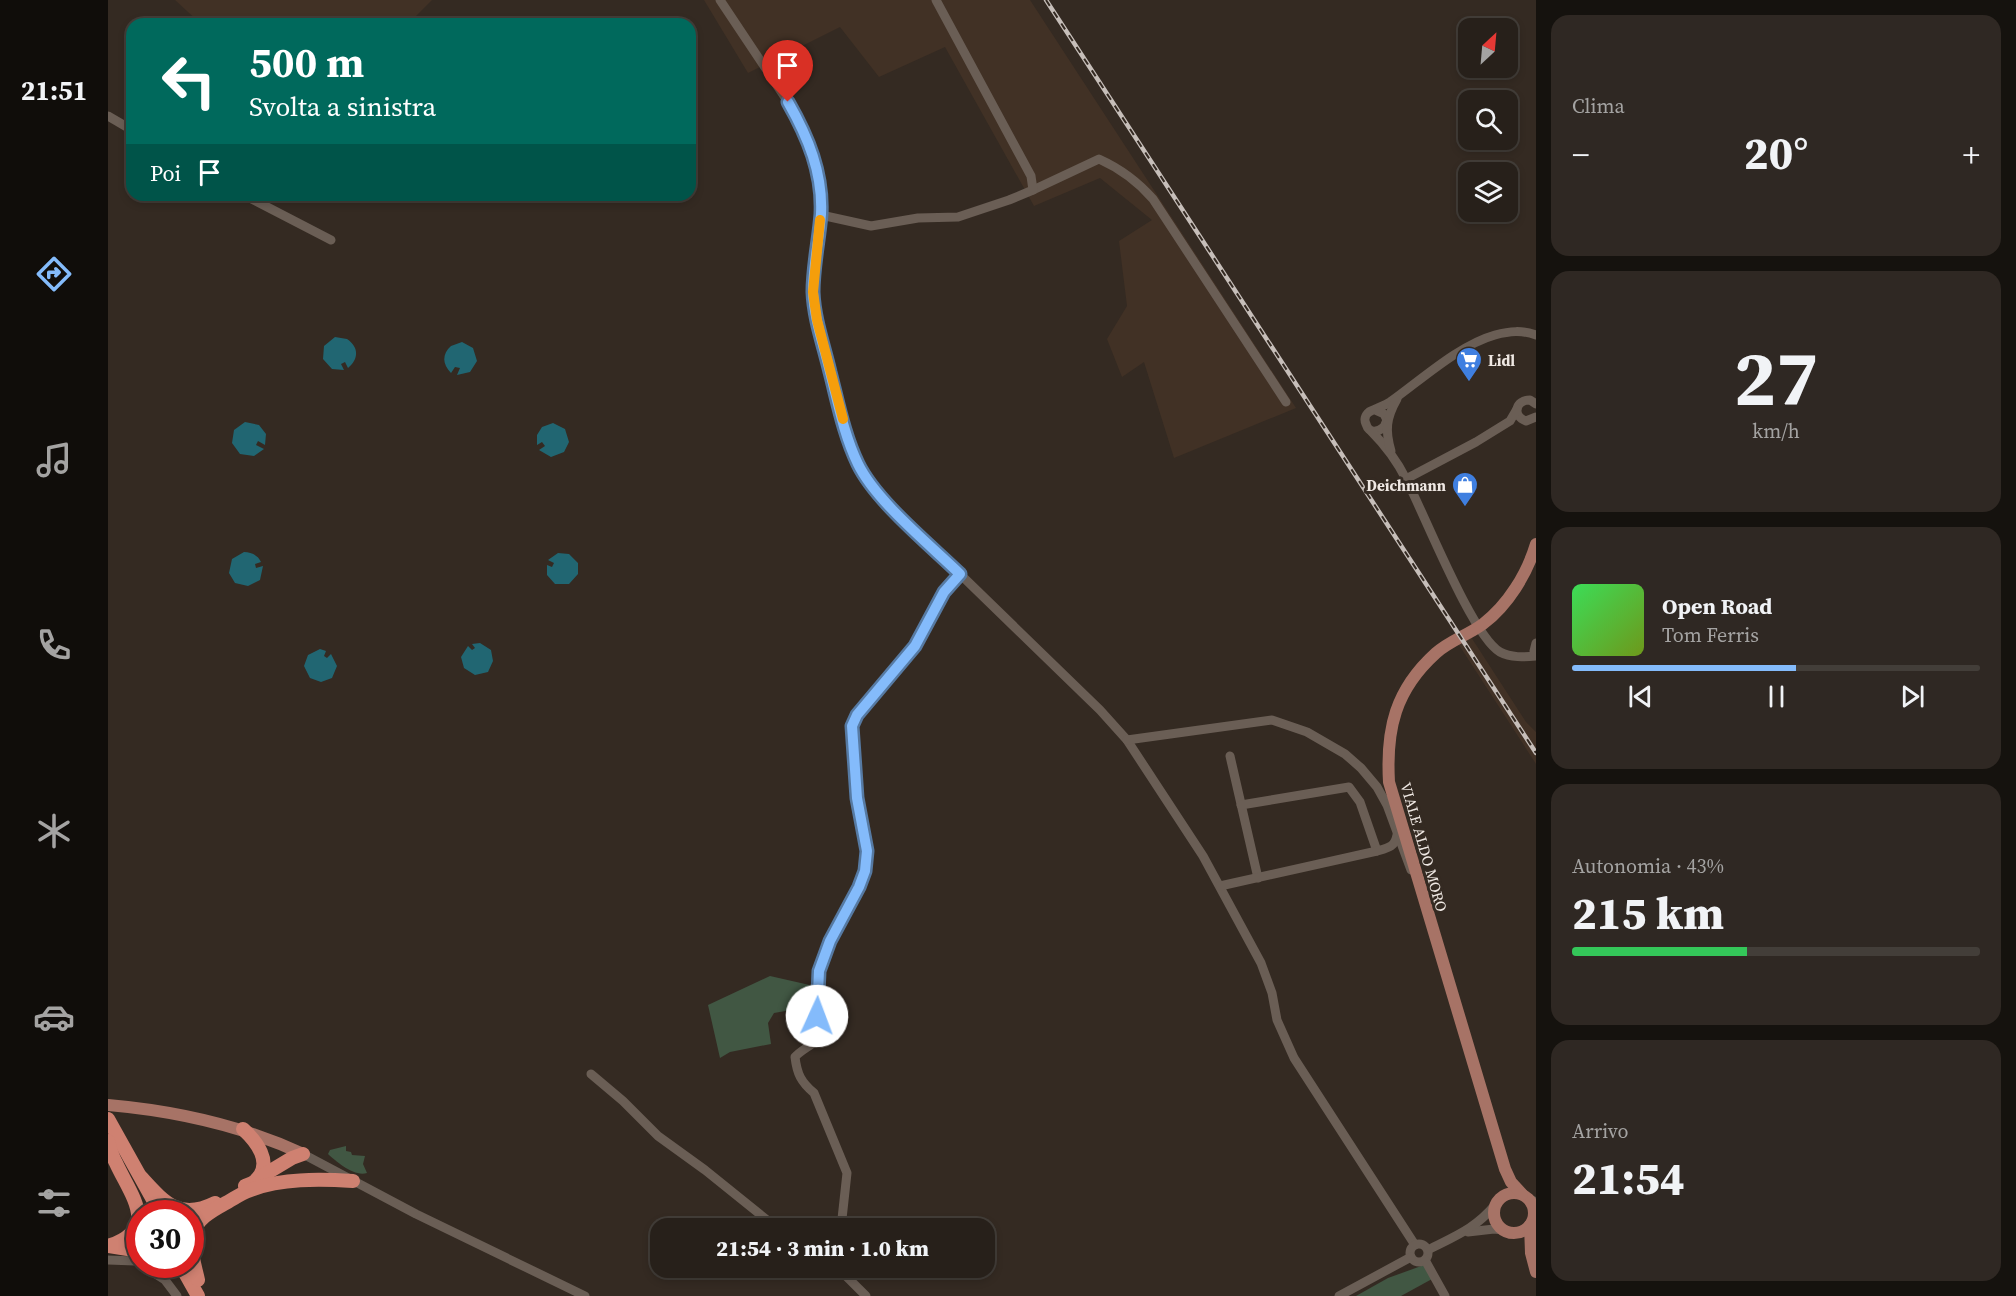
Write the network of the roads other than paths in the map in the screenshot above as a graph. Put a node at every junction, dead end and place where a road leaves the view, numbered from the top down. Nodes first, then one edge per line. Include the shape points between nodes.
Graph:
1 (720, 0) edge
2 (936, 0) edge
3 (108, 116) edge
4 (126, 126) edge
5 (1033, 190) junction
6 (256, 201) edge
7 (821, 214) junction
8 (332, 240) dead end
9 (1536, 334) edge
10 (1400, 394) junction
11 (1286, 402) dead end
12 (1536, 404) edge
13 (1517, 409) junction
14 (1375, 410) junction
15 (1536, 417) edge
16 (1522, 420) junction
17 (1510, 421) junction
18 (1386, 424) junction
19 (1371, 430) junction
20 (1393, 456) junction
21 (1406, 479) junction
22 (1536, 544) edge
23 (960, 574) junction
24 (1536, 643) edge
25 (1536, 655) edge
26 (1127, 740) junction
27 (1230, 756) dead end
28 (1241, 805) junction
29 (1397, 834) junction
30 (1377, 851) junction
31 (1406, 859) junction
32 (1416, 873) junction
33 (1258, 878) junction
34 (1220, 886) junction
35 (591, 1074) dead end
36 (110, 1105) edge
37 (108, 1119) edge
38 (243, 1129) junction
39 (108, 1139) edge
40 (303, 1154) junction
41 (1505, 1169) junction
42 (141, 1177) junction
43 (257, 1179) junction
44 (353, 1181) junction
45 (286, 1183) junction
46 (1529, 1199) edge
47 (143, 1200) edge
48 (153, 1200) edge
49 (1497, 1202) junction
50 (765, 1218) edge
51 (843, 1218) edge
52 (1533, 1223) edge
53 (1503, 1230) junction
54 (1466, 1232) junction
55 (1516, 1233) junction
56 (1415, 1245) junction
57 (108, 1246) edge
58 (126, 1249) edge
59 (1428, 1250) junction
60 (1531, 1253) junction
61 (1411, 1257) junction
62 (108, 1260) edge
63 (1425, 1260) junction
64 (126, 1261) edge
65 (1536, 1272) edge
66 (162, 1278) edge
67 (847, 1278) edge
68 (196, 1287) edge
69 (177, 1296) edge
70 (207, 1296) edge
71 (585, 1296) edge
72 (866, 1296) edge
73 (1339, 1296) edge
74 (1445, 1296) edge

1 - 7 street via 804,129 819,181
2 - 5 street via 1031,176
3 - 4 street
5 - 7 street via 958,217 918,218 889,225 863,225
5 - 11 street via 1099,159 1143,188
6 - 8 street
7 - 23 street via 813,292 849,442 873,487
9 - 10 street via 1514,331 1476,343
10 - 14 street
10 - 18 street
12 - 13 street via 1526,399
13 - 16 street
13 - 17 street
14 - 18 street via 1384,414
14 - 19 street via 1365,419
15 - 16 street
16 - 17 street
17 - 21 street
18 - 19 street via 1382,430
18 - 20 street
19 - 20 street
20 - 21 street
21 - 25 street via 1487,640 1508,656
22 - 32 main road, VIALE ALDO MORO via 1520,580 1505,601 1484,623 1437,651 1416,673 1403,695 1389,735 1389,782
23 - 26 street
23 - 51 street via 944,592 915,646 852,726 857,798 867,851 865,871 819,971 818,1038 795,1057 797,1072 814,1093 847,1173
24 - 25 street
26 - 29 street via 1272,720 1307,732 1328,742 1361,768 1387,805
26 - 34 street
27 - 28 street
28 - 30 street via 1349,786 1360,802
28 - 33 street
29 - 30 street via 1396,843
29 - 31 street
30 - 31 street via 1394,851
30 - 33 street
31 - 32 street via 1409,869
32 - 41 main road, VIALE ALDO MORO
33 - 34 street
34 - 56 street via 1262,963 1277,1020 1294,1058
35 - 50 street via 658,1136
36 - 38 main road via 170,1112
37 - 42 highway
38 - 40 main road
38 - 43 highway via 256,1141 262,1155
39 - 47 highway
39 - 57 highway via 139,1215 129,1236
40 - 43 highway
40 - 44 street
40 - 45 highway via 301,1166
41 - 46 main road, VIALE ALDO MORO via 1511,1182
41 - 49 main road, VIALE ALDO MORO via 1505,1184
42 - 43 highway via 163,1201 177,1209 193,1211
42 - 48 highway
44 - 45 highway
44 - 71 street
45 - 68 highway via 248,1191 198,1222 192,1235
46 - 49 main road via 1506,1194
46 - 52 main road
49 - 53 main road via 1494,1219
49 - 54 street
52 - 55 main road
52 - 60 main road
53 - 54 street
53 - 55 main road
54 - 59 street
55 - 60 main road
56 - 59 street
56 - 61 street
57 - 58 highway
59 - 63 street
60 - 65 main road
61 - 63 street via 1418,1262
61 - 73 street
62 - 64 street
63 - 74 street
66 - 69 street
67 - 72 street
68 - 70 highway

